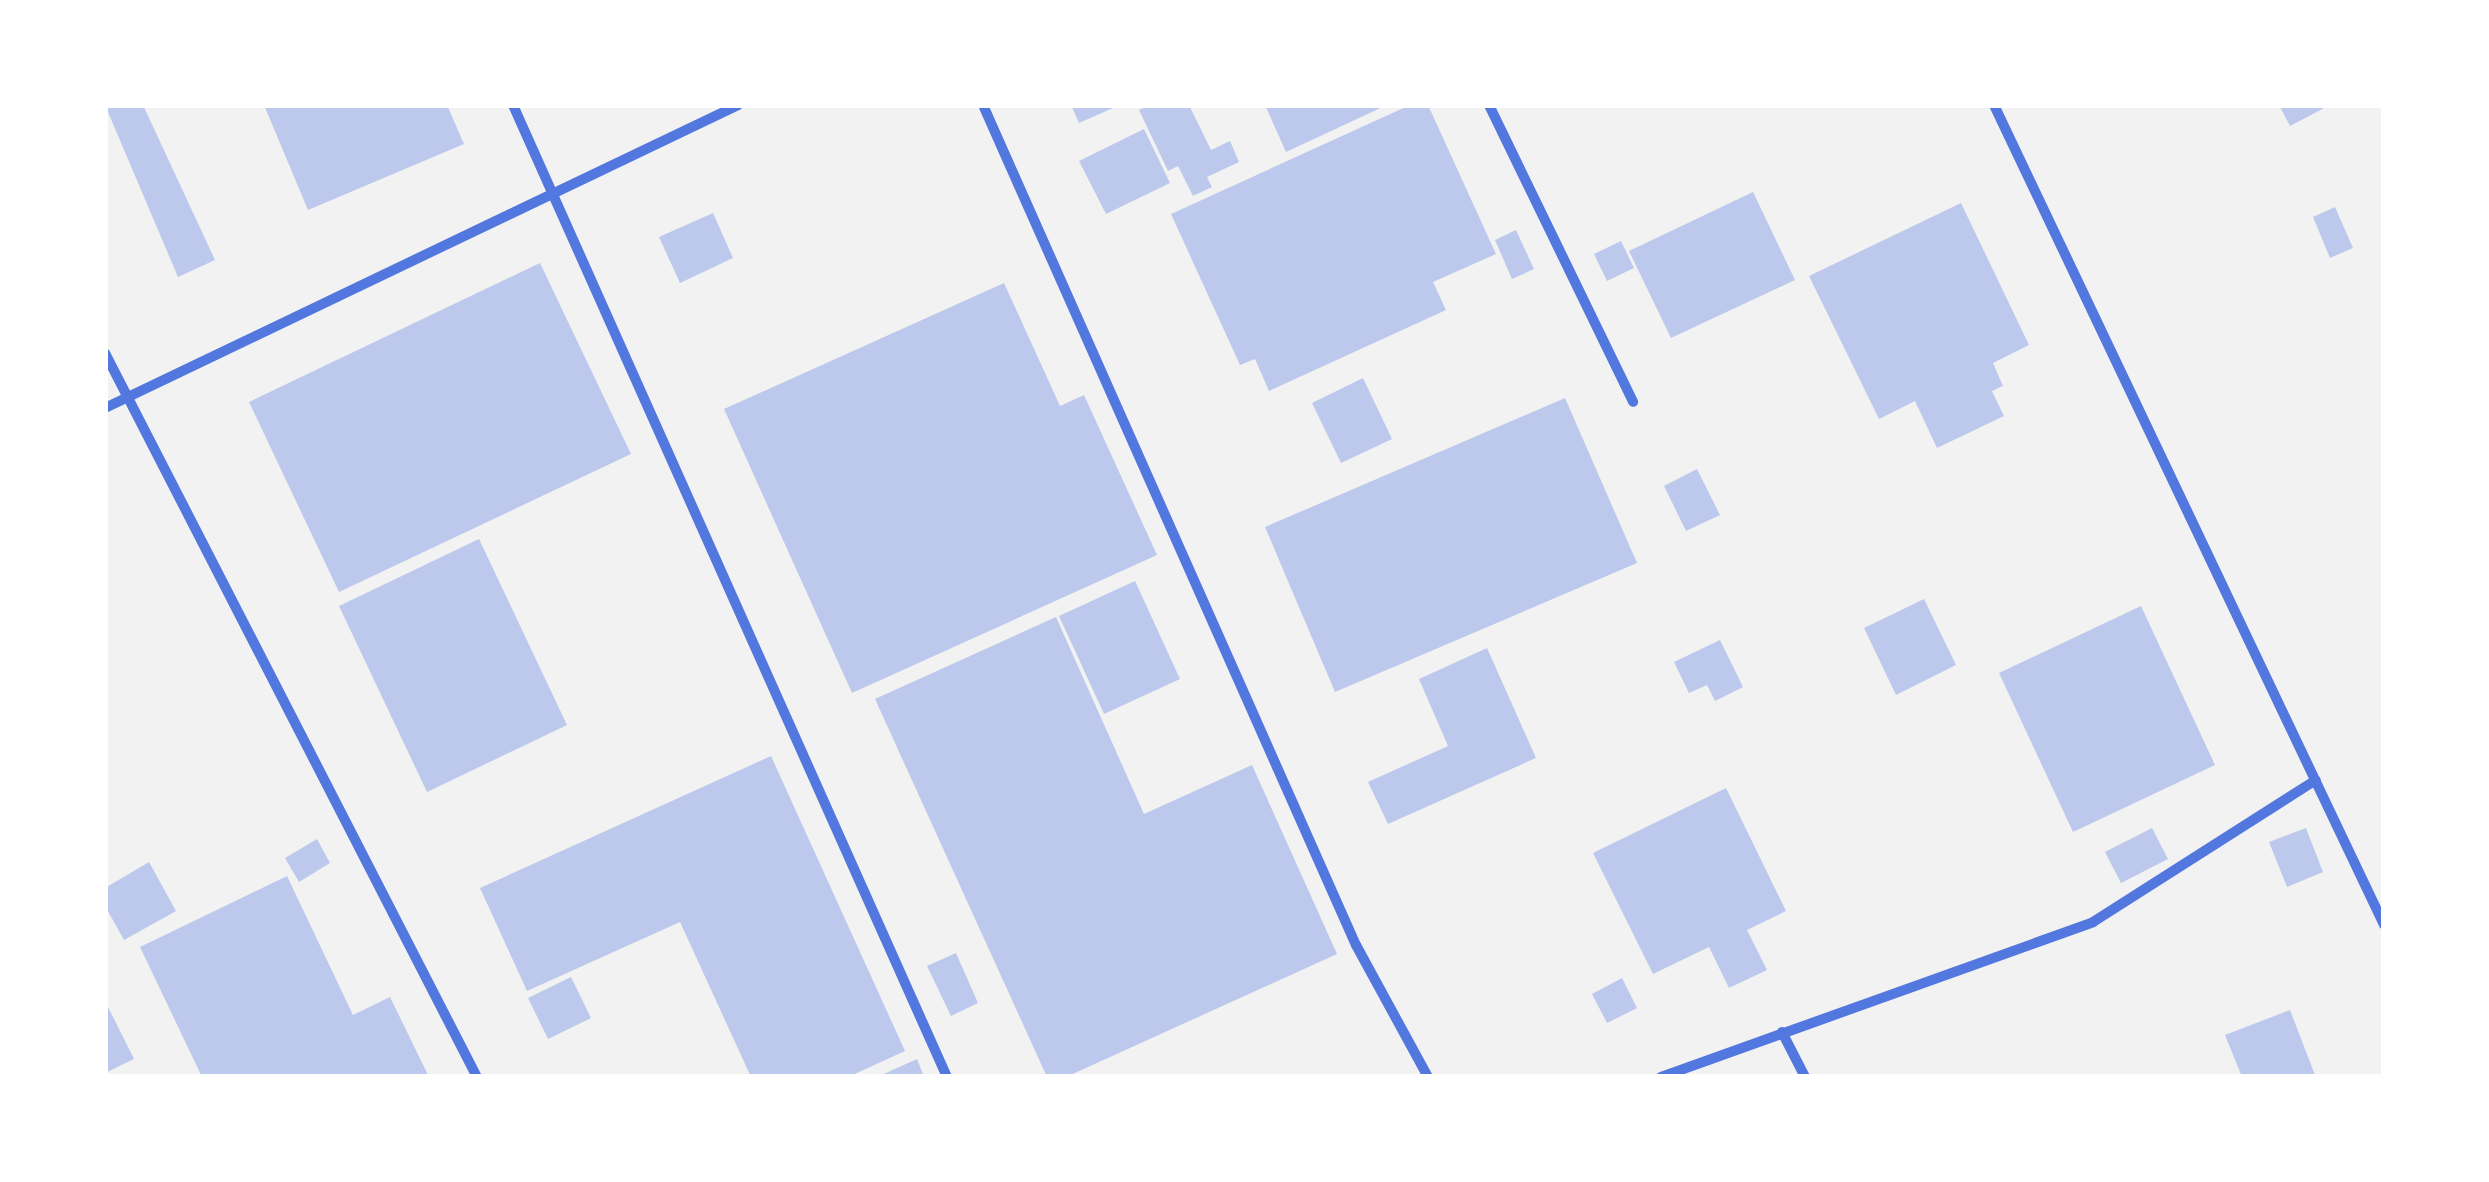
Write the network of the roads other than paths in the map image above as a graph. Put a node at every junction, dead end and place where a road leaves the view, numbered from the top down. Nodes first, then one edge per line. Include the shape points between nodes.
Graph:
1 (513, 105) edge
2 (738, 105) edge
3 (983, 105) edge
4 (1489, 105) edge
5 (1994, 105) edge
6 (554, 196) junction
7 (105, 353) edge
8 (126, 399) junction
9 (1633, 402) dead end
10 (105, 408) edge
11 (2316, 780) junction
12 (2384, 925) edge
13 (1782, 1032) junction
14 (477, 1077) edge
15 (947, 1077) edge
16 (1428, 1077) edge
17 (1660, 1077) edge
18 (1805, 1077) edge

1 - 6 street
2 - 6 street
3 - 16 street via 1356,946
4 - 9 street
5 - 11 street
6 - 8 street
6 - 15 street
7 - 8 street
8 - 10 street
8 - 14 street
11 - 12 street
11 - 13 street via 2094,922
13 - 17 street
13 - 18 street

